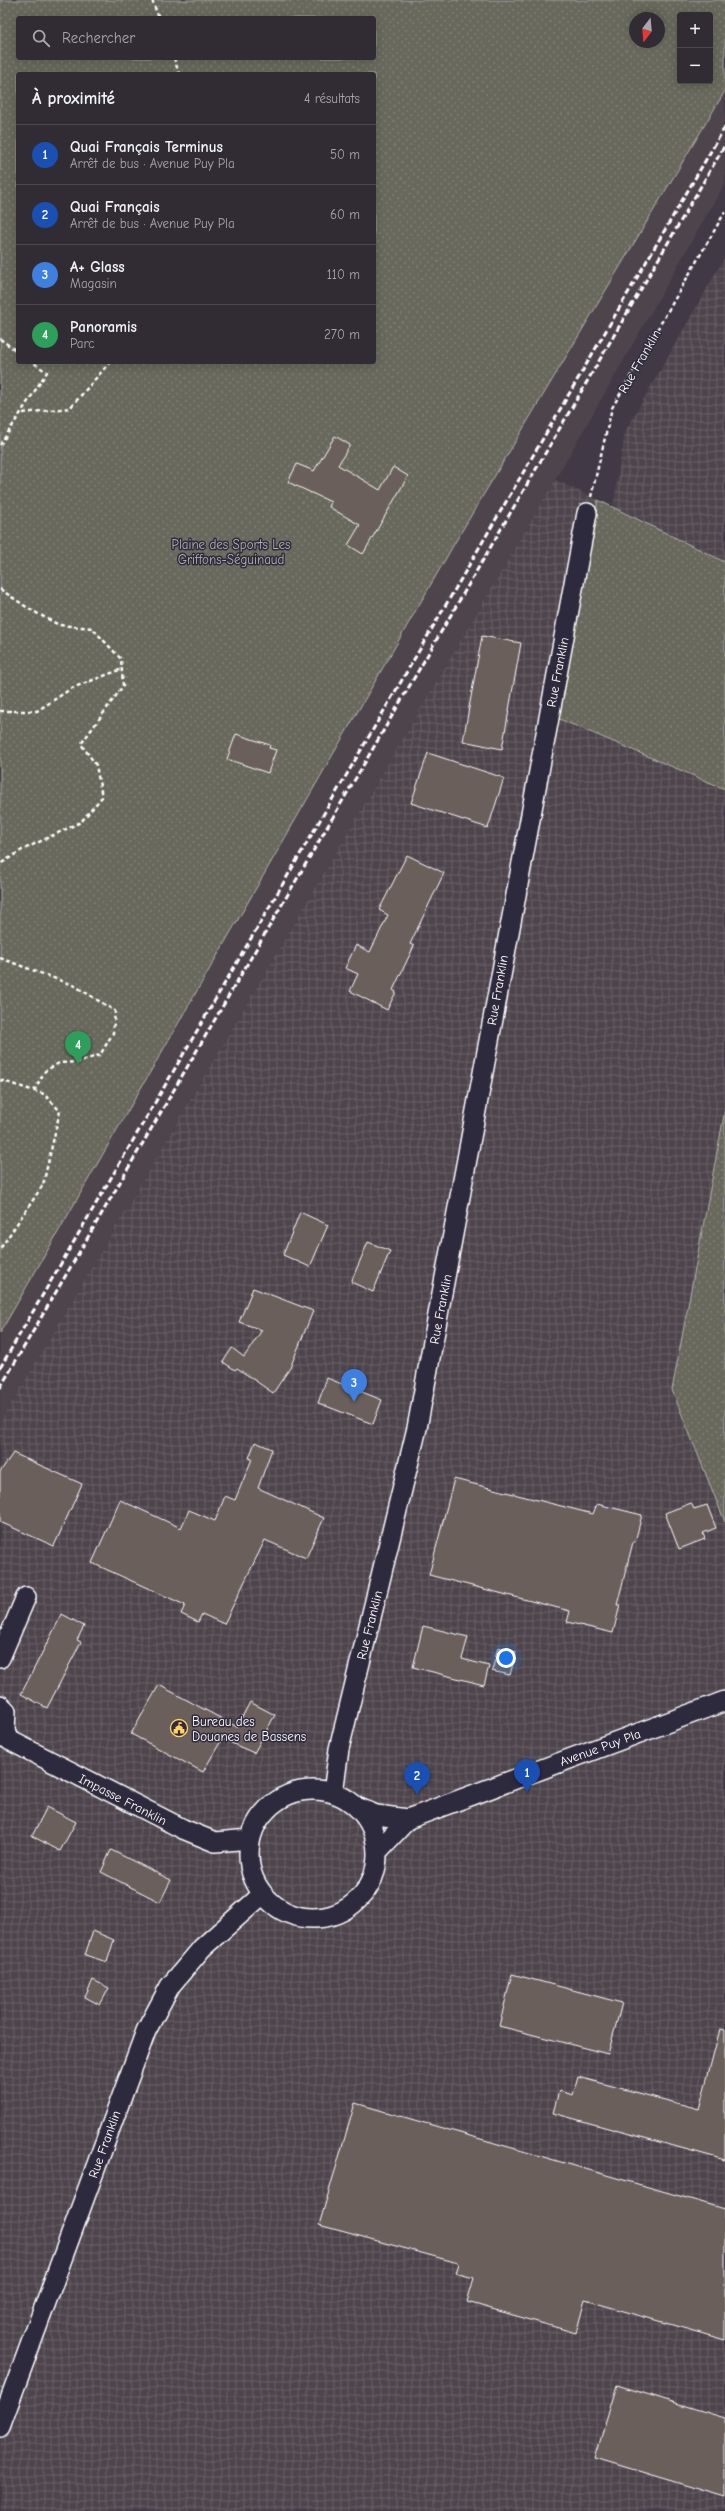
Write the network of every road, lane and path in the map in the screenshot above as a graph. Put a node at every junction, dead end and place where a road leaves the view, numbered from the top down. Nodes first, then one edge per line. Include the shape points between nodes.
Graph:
1 (152, 0) edge
2 (158, 16) edge
3 (175, 60) edge
4 (178, 72) edge
5 (725, 212) edge
6 (0, 339) edge
7 (16, 351) edge
8 (35, 364) edge
9 (108, 364) edge
10 (23, 413) junction
11 (0, 445) edge
12 (587, 513) joint
13 (0, 590) edge
14 (122, 669) junction
15 (0, 712) edge
16 (0, 864) edge
17 (0, 958) edge
18 (0, 1080) edge
19 (34, 1091) junction
20 (0, 1249) edge
21 (26, 1597) dead end
22 (0, 1658) edge
23 (725, 1701) edge
24 (0, 1705) edge
25 (2, 1734) edge
26 (333, 1793) junction
27 (359, 1808) junction
28 (408, 1819) junction
29 (250, 1839) junction
30 (378, 1852) junction
31 (263, 1894) junction
32 (0, 2427) edge

1 - 2 path
3 - 4 path
5 - 12 path, Rue Franklin via 612,408
6 - 7 path
8 - 10 path via 47,372
9 - 10 path via 70,408
10 - 11 path
12 - 26 street, Rue Franklin via 417,1428 339,1749
13 - 14 path via 60,625 92,628 121,659
14 - 15 path via 72,688 37,711
14 - 16 path via 123,686 81,744 96,765 102,796 81,822 22,850
17 - 19 path via 75,986 115,1011 113,1033 100,1055 78,1062 59,1062 45,1071
18 - 19 path
19 - 20 path via 44,1094 60,1111 43,1185
21 - 22 street
23 - 28 street, Avenue Puy Pla
24 - 25 street via 6,1711
25 - 29 street, Impasse Franklin via 9,1740 183,1829 215,1842
26 - 27 street
26 - 29 street via 312,1789 291,1793 279,1800 258,1820
27 - 28 street, Avenue Puy Pla via 376,1815
27 - 30 street via 371,1826
28 - 30 street, Avenue Puy Pla
29 - 31 street via 249,1859 253,1878
30 - 31 street via 375,1872 367,1890 353,1904 336,1914 316,1918 296,1916 278,1908
31 - 32 street, Rue Franklin via 202,1948 170,1986 146,2031

